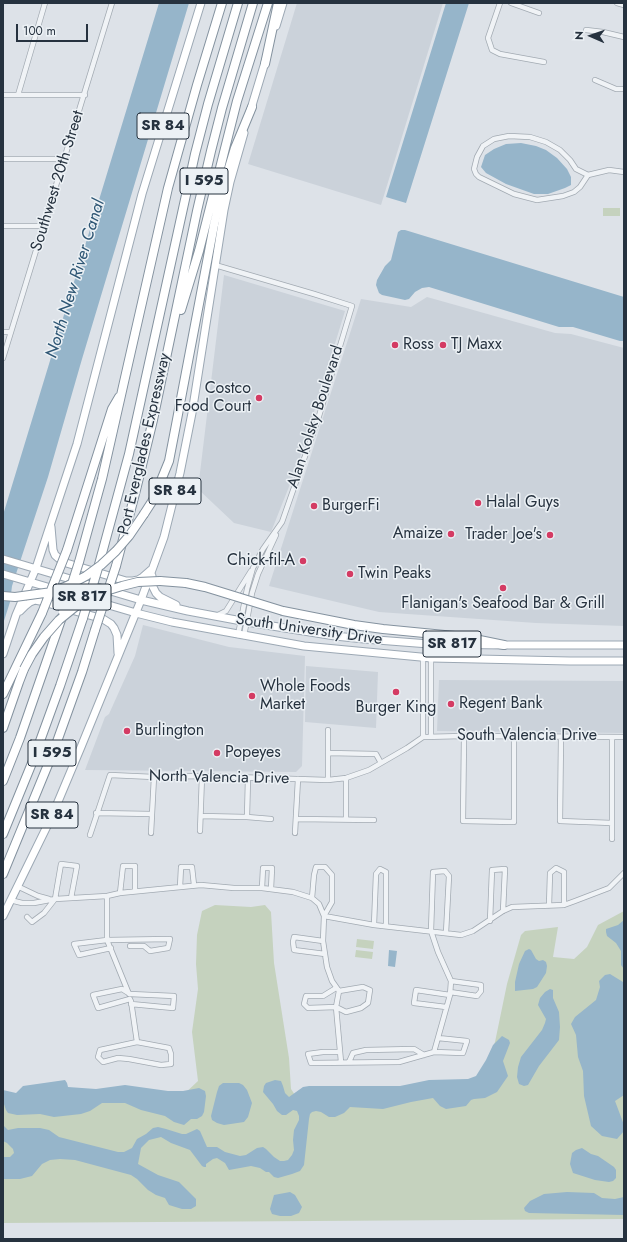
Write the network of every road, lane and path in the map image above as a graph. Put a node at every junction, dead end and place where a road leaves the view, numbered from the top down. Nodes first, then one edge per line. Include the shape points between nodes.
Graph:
1 (45, 3) edge
2 (112, 3) edge
3 (201, 3) edge
4 (222, 3) edge
5 (238, 3) edge
6 (253, 3) edge
7 (268, 3) edge
8 (278, 3) edge
9 (283, 3) edge
10 (500, 3) edge
11 (511, 3) edge
12 (617, 3) edge
13 (624, 5) edge
14 (539, 14) dead end
15 (586, 30) dead end
16 (624, 37) edge
17 (544, 62) dead end
18 (265, 64) junction
19 (595, 80) dead end
20 (624, 89) edge
21 (18, 94) junction
22 (3, 95) edge
23 (85, 95) junction
24 (252, 107) junction
25 (3, 159) edge
26 (64, 159) junction
27 (624, 172) edge
28 (588, 175) junction
29 (3, 226) edge
30 (44, 226) junction
31 (215, 265) junction
32 (3, 332) edge
33 (11, 332) junction
34 (3, 358) edge
35 (165, 362) junction
36 (122, 394) junction
37 (51, 523) junction
38 (279, 528) junction
39 (3, 558) edge
40 (36, 568) junction
41 (152, 568) junction
42 (253, 568) junction
43 (3, 574) edge
44 (29, 582) junction
45 (3, 596) edge
46 (141, 600) junction
47 (188, 611) junction
48 (136, 613) junction
49 (16, 615) junction
50 (214, 616) junction
51 (243, 622) junction
52 (241, 635) junction
53 (504, 645) junction
54 (624, 645) edge
55 (3, 654) edge
56 (119, 655) junction
57 (423, 657) junction
58 (431, 658) junction
59 (624, 661) edge
60 (3, 694) edge
61 (3, 728) edge
62 (328, 730) dead end
63 (431, 736) junction
64 (464, 736) junction
65 (514, 736) junction
66 (423, 737) junction
67 (561, 737) junction
68 (612, 737) junction
69 (624, 737) edge
70 (328, 753) junction
71 (381, 763) junction
72 (154, 776) junction
73 (202, 776) junction
74 (248, 778) junction
75 (346, 778) junction
76 (298, 779) junction
77 (328, 780) junction
78 (3, 781) edge
79 (96, 813) junction
80 (152, 814) junction
81 (201, 816) junction
82 (247, 817) junction
83 (271, 818) dead end
84 (296, 819) junction
85 (346, 820) junction
86 (374, 820) dead end
87 (612, 823) junction
88 (200, 831) dead end
89 (295, 833) dead end
90 (3, 834) edge
91 (90, 834) dead end
92 (151, 834) dead end
93 (612, 839) dead end
94 (624, 873) edge
95 (3, 874) edge
96 (194, 885) junction
97 (17, 886) junction
98 (180, 886) junction
99 (262, 888) junction
100 (271, 890) junction
101 (135, 892) junction
102 (120, 893) junction
103 (107, 896) junction
104 (71, 898) junction
105 (312, 898) junction
106 (10, 900) junction
107 (55, 900) junction
108 (549, 906) junction
109 (564, 906) junction
110 (503, 911) junction
111 (3, 916) edge
112 (324, 916) junction
113 (27, 917) dead end
114 (490, 921) junction
115 (374, 925) junction
116 (386, 926) junction
117 (431, 931) junction
118 (446, 933) junction
119 (107, 940) junction
120 (324, 942) junction
121 (130, 946) dead end
122 (111, 948) junction
123 (325, 954) junction
124 (451, 981) junction
125 (338, 990) junction
126 (450, 994) junction
127 (130, 999) junction
128 (446, 1007) junction
129 (336, 1008) junction
130 (438, 1038) junction
131 (137, 1042) junction
132 (340, 1052) junction
133 (434, 1052) junction
134 (424, 1055) junction
135 (340, 1062) junction
136 (349, 1062) junction

1 - 21 street
2 - 23 street, Southwest 20th Street
3 - 37 main road, SR 84 via 142,194 77,444
4 - 36 highway, I 595 via 168,188
5 - 90 highway, bridge via 195,154 129,454 98,568 60,686
6 - 35 highway, Port Everglades Expressway / I 595 via 211,151
7 - 35 highway via 237,101 199,251
8 - 18 highway
9 - 18 main road, SR 84
10 - 17 street via 488,38 492,50 500,54
11 - 14 street
12 - 13 street
15 - 16 street
18 - 24 main road, SR 84
19 - 20 street via 616,90
21 - 22 street
21 - 23 street
23 - 26 street, Southwest 20th Street
24 - 31 main road, SR 84 via 230,182
24 - 45 highway, bridge via 235,148 223,188 176,430 169,460 153,500 129,536 101,565 86,576 52,592
25 - 26 street
26 - 30 street, Southwest 20th Street
27 - 28 street via 609,170
28 - 28 street via 576,169 560,150 530,137 509,136 494,139 483,146 474,169 479,177 514,194 537,200 574,192
29 - 30 street
30 - 33 street, Southwest 20th Street
31 - 38 street, Alan Kolsky Boulevard via 352,306 319,416
31 - 41 main road, SR 84 via 198,379 180,473 164,536
32 - 33 street
33 - 34 street, Southwest 20th Street
35 - 95 highway, Port Everglades Expressway / I 595, bridge via 152,428 116,566 96,630 54,750
36 - 60 highway, bridge via 112,409 67,550 42,613
36 - 78 highway, I 595, bridge via 79,562 25,724
37 - 40 main road, SR 84
37 - 41 main road via 53,550 64,562 126,582 138,580
38 - 42 street, Alan Kolsky Boulevard
38 - 51 street, Alan Kolsky Boulevard via 258,574
39 - 40 main road, South University Drive / SR 817
40 - 44 main road, SR 84
40 - 46 main road, South University Drive / SR 817
41 - 46 main road, SR 84
41 - 47 main road via 153,587 157,595
42 - 50 street via 226,611
42 - 51 street, Alan Kolsky Boulevard
43 - 44 main road, South University Drive / SR 817
44 - 48 main road, South University Drive / SR 817
44 - 49 main road, SR 84
46 - 47 main road, South University Drive / SR 817
46 - 48 main road, SR 84
47 - 50 main road, South University Drive / SR 817
48 - 52 main road, South University Drive / SR 817
48 - 56 main road, SR 84
49 - 55 main road, SR 84
49 - 56 main road via 35,600 104,619 111,624 117,635
50 - 51 main road, South University Drive / SR 817
51 - 52 street, Alan Kolsky Boulevard
51 - 53 main road, South University Drive / SR 817 via 364,639 429,644
52 - 57 main road, South University Drive / SR 817 via 322,648
53 - 54 main road, South University Drive / SR 817
53 - 61 highway, bridge via 465,637 354,625 282,611 186,582 138,582 106,591 75,607 59,620 44,637 24,669
56 - 97 main road, SR 84 via 52,816
57 - 58 main road, South University Drive / SR 817
57 - 66 street
58 - 59 main road, South University Drive / SR 817
58 - 63 street
62 - 70 street
63 - 64 street, South Valencia Drive
63 - 66 street, North Valencia Drive
64 - 65 street, South Valencia Drive
64 - 65 street via 463,821 514,822
65 - 67 street, South Valencia Drive
66 - 71 street, North Valencia Drive
67 - 68 street, South Valencia Drive
67 - 87 street via 560,821
68 - 69 street, South Valencia Drive
68 - 87 street
70 - 71 street via 376,754
70 - 77 street
71 - 75 street, North Valencia Drive
72 - 73 street, North Valencia Drive
72 - 79 street, North Valencia Drive via 110,775
72 - 80 street
73 - 74 street, North Valencia Drive
73 - 81 street
74 - 76 street, North Valencia Drive
74 - 82 street
75 - 77 street, North Valencia Drive
75 - 85 street
76 - 77 street, North Valencia Drive
76 - 84 street
79 - 80 street
79 - 91 street
80 - 92 street
81 - 82 street
81 - 88 street
82 - 83 street
84 - 85 street
84 - 89 street
85 - 86 street
87 - 93 street
94 - 109 street via 609,888
96 - 98 street
96 - 98 street via 192,867 181,867
96 - 99 street
97 - 106 main road, SR 84
97 - 107 street via 38,896
98 - 101 street
99 - 100 street
99 - 100 street via 263,868 272,868
100 - 105 street via 293,892
101 - 102 street
101 - 102 street via 135,866 123,866
102 - 103 street
103 - 104 street
103 - 119 street
104 - 107 street
104 - 107 street via 77,866 61,864
105 - 112 street via 319,904
105 - 112 street via 316,867 325,867 332,875 332,902
106 - 107 street via 22,903
106 - 111 main road, SR 84
107 - 113 street via 32,922
108 - 109 street
108 - 109 street via 550,873 556,868 564,872
108 - 110 street via 512,907
110 - 114 street
110 - 114 street via 505,869 492,870
112 - 115 street
112 - 120 street
114 - 118 street via 465,934
115 - 116 street
115 - 116 street via 376,874 380,869 386,872
116 - 117 street
117 - 118 street
117 - 118 street via 433,872 445,870 449,876
117 - 124 street
119 - 121 street via 170,939 168,948 150,951 144,946
119 - 122 street
119 - 122 street via 74,944 79,955
120 - 123 street
120 - 123 street via 294,937 292,942 294,950
122 - 127 street
123 - 125 street via 332,981
124 - 126 street
124 - 126 street via 481,985 482,992 477,996
125 - 129 street
125 - 129 street via 323,996 306,996 304,1004 308,1008
125 - 129 street via 363,987 370,990 368,1002 361,1008 346,1012
126 - 128 street
126 - 128 street via 416,990 414,1003
127 - 127 street via 98,1008 93,995 122,989
127 - 127 street via 174,996 173,1008
127 - 131 street
128 - 130 street
129 - 132 street
130 - 133 street
130 - 133 street via 467,1042 463,1053
131 - 131 street via 169,1048 170,1064 161,1066 118,1058 103,1062 98,1057 100,1050
132 - 135 street
132 - 135 street via 308,1054 311,1063
133 - 134 street
134 - 136 street via 400,1062
134 - 136 street via 414,1049 366,1050 354,1053
135 - 136 street

